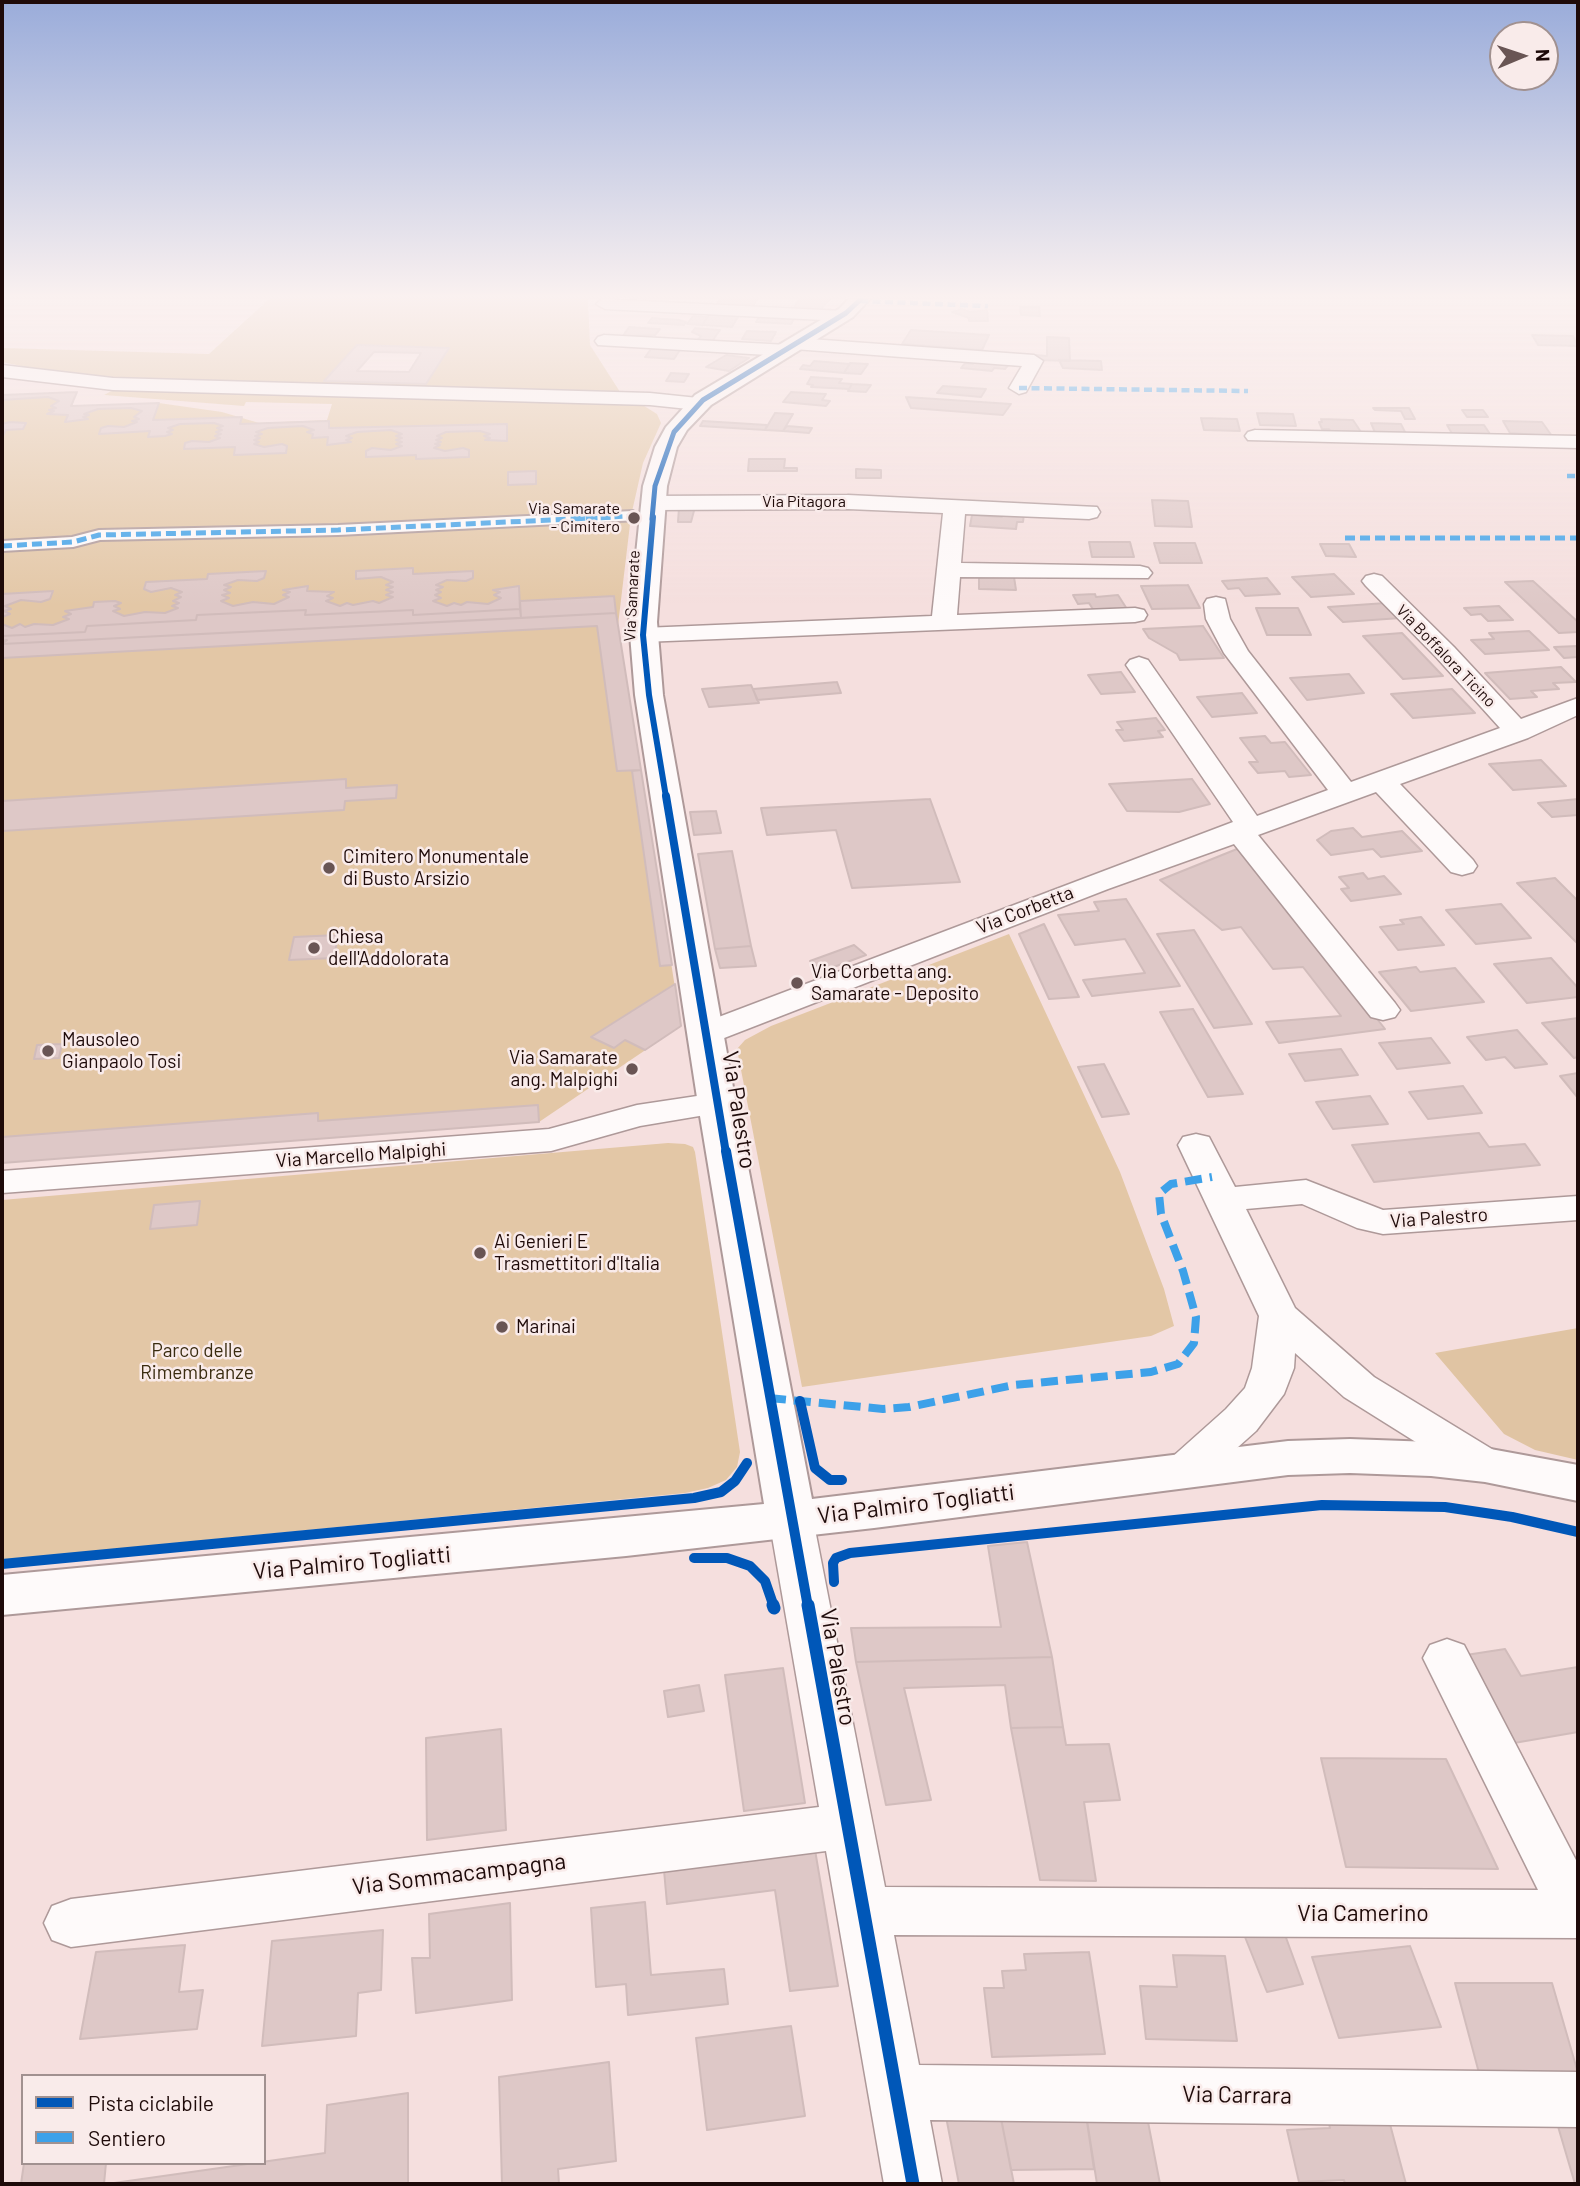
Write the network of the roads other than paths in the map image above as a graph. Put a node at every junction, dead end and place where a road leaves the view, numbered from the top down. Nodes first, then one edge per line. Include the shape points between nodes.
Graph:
1 (683, 401) edge
2 (703, 401) edge
3 (698, 404) junction
4 (1255, 436) dead end
5 (1578, 442) edge
6 (955, 507) junction
7 (643, 509) junction
8 (1089, 512) dead end
9 (2, 545) edge
10 (949, 570) junction
11 (1140, 573) dead end
12 (1374, 580) dead end
13 (1216, 604) dead end
14 (1135, 615) dead end
15 (944, 623) junction
16 (643, 635) junction
17 (1139, 665) dead end
18 (1578, 706) edge
19 (1518, 732) junction
20 (1381, 780) junction
21 (1345, 793) junction
22 (1244, 828) junction
23 (1462, 866) dead end
24 (1383, 1010) dead end
25 (706, 1033) junction
26 (717, 1104) junction
27 (1196, 1145) dead end
28 (2, 1182) edge
29 (1223, 1200) junction
30 (1578, 1208) edge
31 (1279, 1317) junction
32 (1485, 1465) junction
33 (1185, 1470) junction
34 (1578, 1483) edge
35 (791, 1519) junction
36 (2, 1595) edge
37 (1447, 1658) dead end
38 (846, 1826) junction
39 (862, 1911) junction
40 (71, 1923) dead end
41 (895, 2091) junction
42 (1578, 2100) edge
43 (913, 2184) edge

1 - 3 street
2 - 3 street, Via Samarate
3 - 7 street, Via Samarate via 666,447
4 - 5 street
6 - 7 street, Via Pitagora via 779,502
6 - 8 street, Via Pitagora
6 - 10 street
7 - 9 street via 338,530 99,535 73,542
7 - 16 street, Via Samarate
10 - 11 street
10 - 15 street
12 - 19 street, Via Boffalora Ticino
13 - 21 street via 1218,619 1237,653
14 - 15 street
15 - 16 street
16 - 25 street, Via Samarate
17 - 22 street
18 - 19 street, Via Corbetta
19 - 20 street, Via Corbetta
20 - 21 street, Via Corbetta
20 - 23 street
21 - 22 street, Via Corbetta
22 - 24 street
22 - 25 street, Via Corbetta
25 - 26 street, Via Palestro
26 - 28 street, Via Marcello Malpighi via 637,1115 551,1140
26 - 35 street, Via Palestro
27 - 29 street
29 - 30 street, Via Palestro via 1306,1192 1383,1222
29 - 31 street
31 - 32 street via 1359,1387
31 - 33 street via 1273,1368 1263,1394
32 - 33 street, Via Palmiro Togliatti via 1350,1456
32 - 34 street, Via Palmiro Togliatti
33 - 35 street, Via Palmiro Togliatti
35 - 36 street, Via Palmiro Togliatti
35 - 38 street, Via Palestro
37 - 39 street, Via Camerino via 1577,1914
38 - 39 street, Via Palestro
38 - 40 street, Via Sommacampagna
39 - 41 street, Via Palestro
41 - 42 street, Via Carrara
41 - 43 street, Via Palestro

